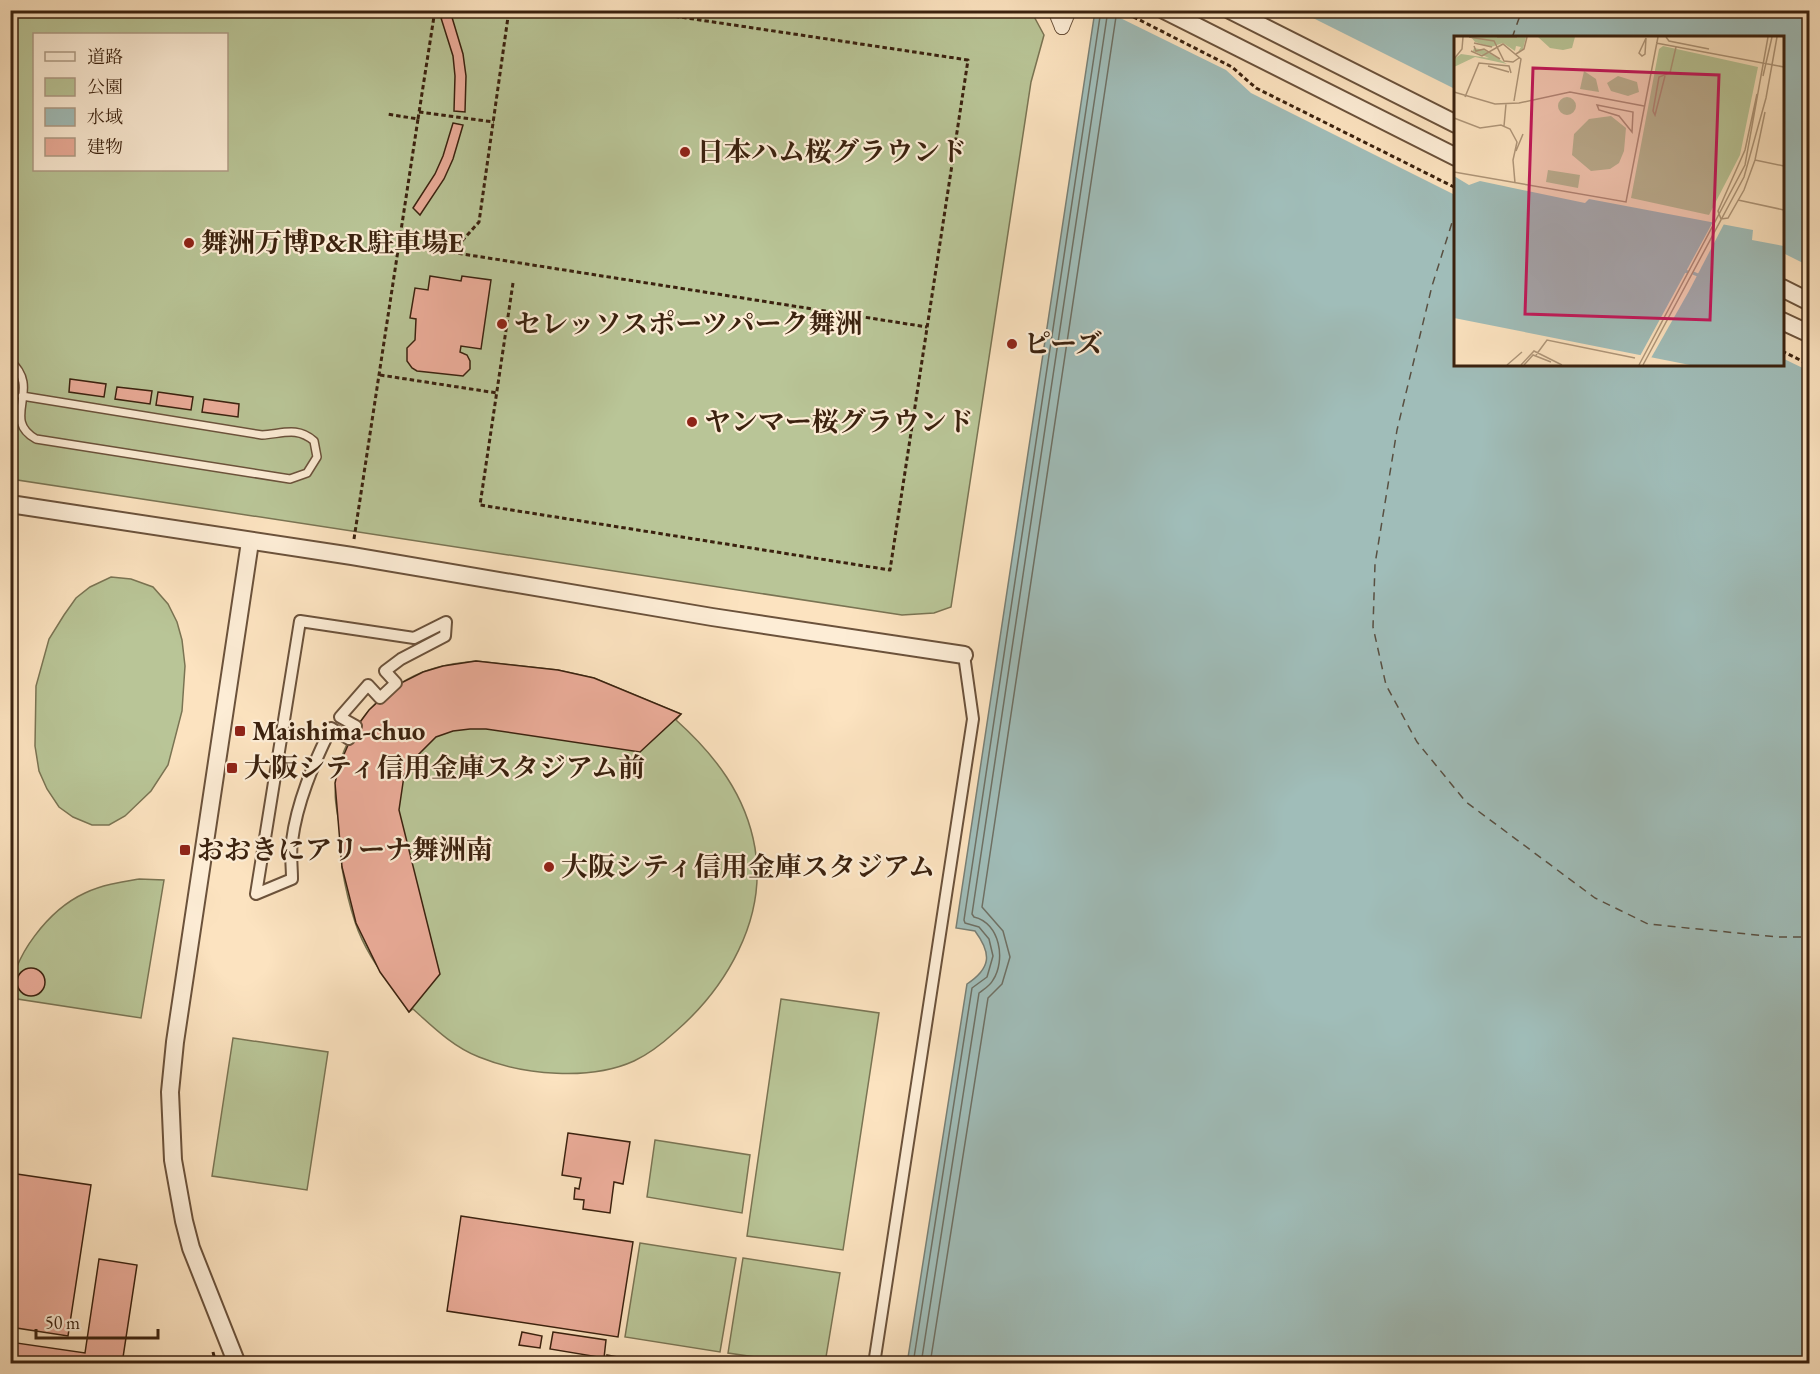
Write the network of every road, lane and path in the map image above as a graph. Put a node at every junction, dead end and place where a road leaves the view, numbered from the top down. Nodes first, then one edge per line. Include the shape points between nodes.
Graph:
1 (435, 10) edge
2 (504, 10) edge
3 (633, 10) edge
4 (1054, 10) edge
5 (1069, 10) edge
6 (1120, 10) edge
7 (1164, 10) edge
8 (1230, 10) edge
9 (419, 112) junction
10 (387, 114) dead end
11 (418, 119) junction
12 (494, 122) junction
13 (1454, 123) edge
14 (1454, 156) edge
15 (1454, 187) edge
16 (399, 244) junction
17 (452, 252) junction
18 (513, 283) dead end
19 (1784, 289) edge
20 (1809, 302) edge
21 (1784, 322) edge
22 (927, 327) junction
23 (1809, 334) edge
24 (1784, 352) edge
25 (10, 361) edge
26 (1809, 365) edge
27 (379, 375) junction
28 (496, 393) junction
29 (21, 396) junction
30 (10, 504) edge
31 (250, 542) junction
32 (352, 556) junction
33 (964, 655) joint
34 (340, 717) joint
35 (211, 1342) dead end
36 (216, 1364) edge
37 (237, 1364) edge
38 (874, 1364) edge

1 - 9 path
2 - 12 path via 508,17
3 - 22 path via 968,60
4 - 5 street via 1062,27
6 - 15 path via 1232,67 1256,87
7 - 14 street
8 - 13 street
9 - 11 path
9 - 12 path
10 - 11 path
11 - 16 path
12 - 17 path via 479,222
16 - 17 path
16 - 27 path
17 - 22 path
18 - 28 path
19 - 20 street
21 - 23 street
22 - 28 path via 890,570 480,505
24 - 26 path
25 - 29 lane via 20,371
27 - 28 path
27 - 32 path
29 - 29 lane via 261,435 299,432 314,441 316,457 307,473 290,479 36,439 17,424 15,416
30 - 31 street
31 - 32 street
31 - 37 street via 170,1092 173,1160 184,1221
32 - 33 street
33 - 38 street via 973,719
34 - 34 street via 356,726 349,739 331,728 313,766 298,810 292,843 292,879 256,894 300,621 414,638 446,622 445,636 385,671 396,683 380,698 368,685
35 - 36 path

